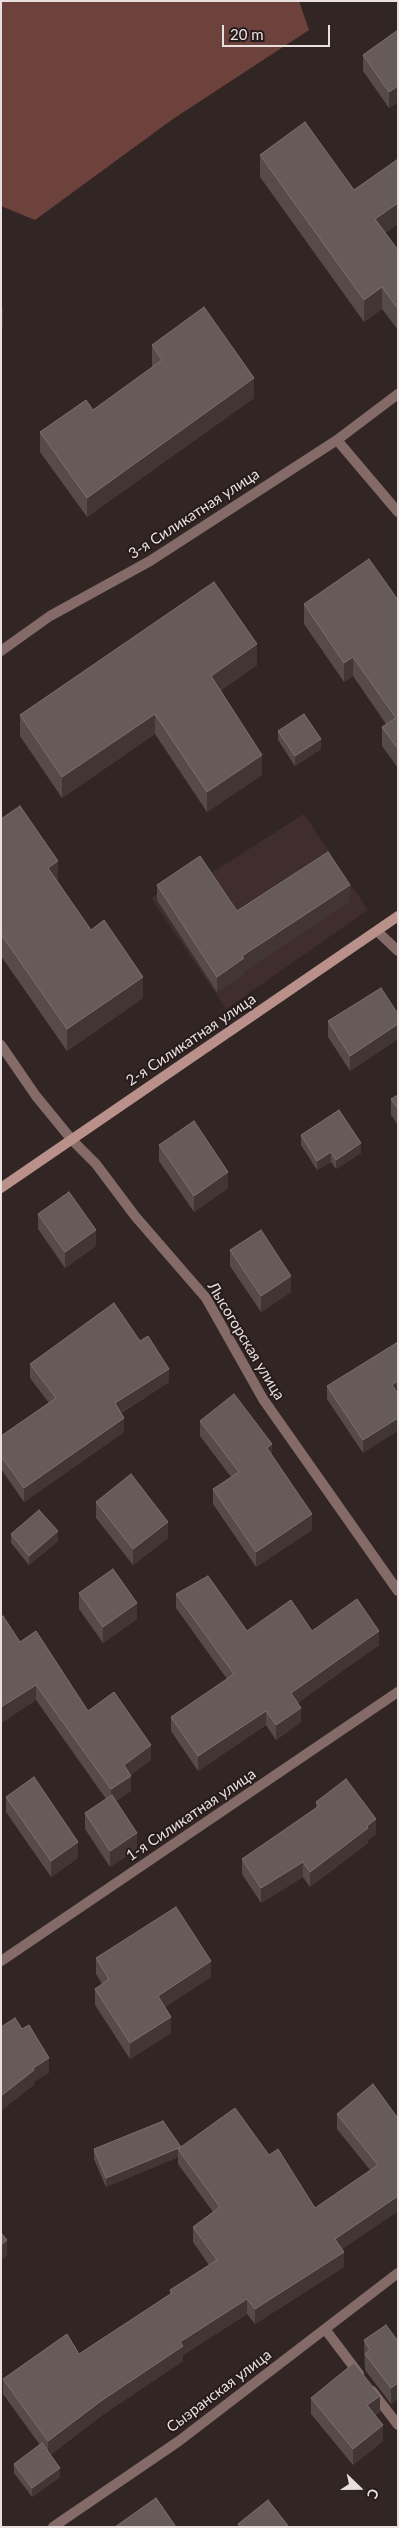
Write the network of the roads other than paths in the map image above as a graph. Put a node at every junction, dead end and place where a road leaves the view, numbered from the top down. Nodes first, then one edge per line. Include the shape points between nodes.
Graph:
1 (398, 394) edge
2 (337, 440) junction
3 (398, 512) edge
4 (1, 651) edge
5 (398, 916) edge
6 (377, 931) junction
7 (398, 950) edge
8 (1, 1045) edge
9 (72, 1140) junction
10 (1, 1188) edge
11 (398, 1591) edge
12 (398, 1692) edge
13 (1, 1962) edge
14 (398, 2273) edge
15 (325, 2329) junction
16 (398, 2425) edge
17 (53, 2527) edge

1 - 2 street, 3-я Силикатная улица
2 - 3 street
2 - 4 street, 3-я Силикатная улица via 150,561 50,616
5 - 6 street, 2-я Силикатная улица
6 - 7 street
6 - 9 street, 2-я Силикатная улица
8 - 9 street, Лысогорская улица
9 - 10 street, 2-я Силикатная улица
9 - 11 street, Лысогорская улица via 96,1164 135,1216 206,1298 263,1399
12 - 13 street, 1-я Силикатная улица
14 - 15 street, Сызранская улица
15 - 16 street
15 - 17 street, Сызранская улица via 179,2441

